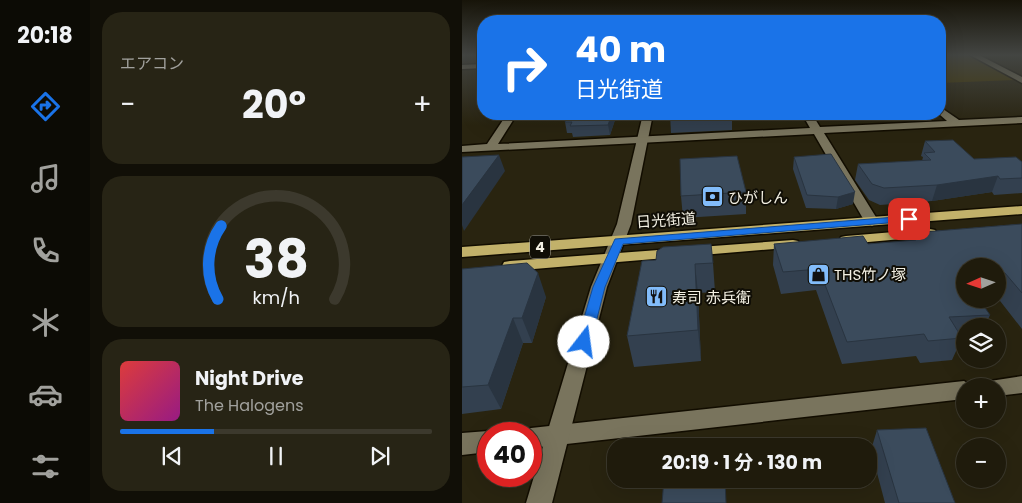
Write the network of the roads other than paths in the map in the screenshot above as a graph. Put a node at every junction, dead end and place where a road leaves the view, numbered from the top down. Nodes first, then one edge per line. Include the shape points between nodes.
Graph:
1 (946, 115) edge
2 (508, 120) edge
3 (647, 120) edge
4 (811, 120) edge
5 (1022, 120) edge
6 (956, 124) junction
7 (818, 131) junction
8 (642, 140) junction
9 (490, 148) junction
10 (462, 149) edge
11 (1022, 210) edge
12 (872, 222) junction
13 (942, 232) edge
14 (832, 241) edge
15 (803, 243) edge
16 (614, 250) junction
17 (462, 252) edge
18 (500, 267) edge
19 (1022, 384) edge
20 (1006, 386) edge
21 (956, 391) edge
22 (558, 435) junction
23 (542, 437) edge
24 (477, 443) edge
25 (462, 444) edge
26 (539, 503) edge

1 - 6 street
2 - 9 street
3 - 8 street
4 - 7 street
5 - 6 street
6 - 7 street
7 - 8 street
7 - 12 street
8 - 9 street
8 - 16 street
9 - 10 street
11 - 12 highway, 日光街道 / 4
12 - 16 highway, 日光街道 / 4
13 - 14 highway
15 - 16 highway, 日光街道 / 4
16 - 17 highway, 日光街道 / 4
16 - 18 highway, 日光街道 / 4
16 - 22 street via 599,287
19 - 20 street
21 - 22 street
22 - 23 street
22 - 26 street
24 - 25 street

